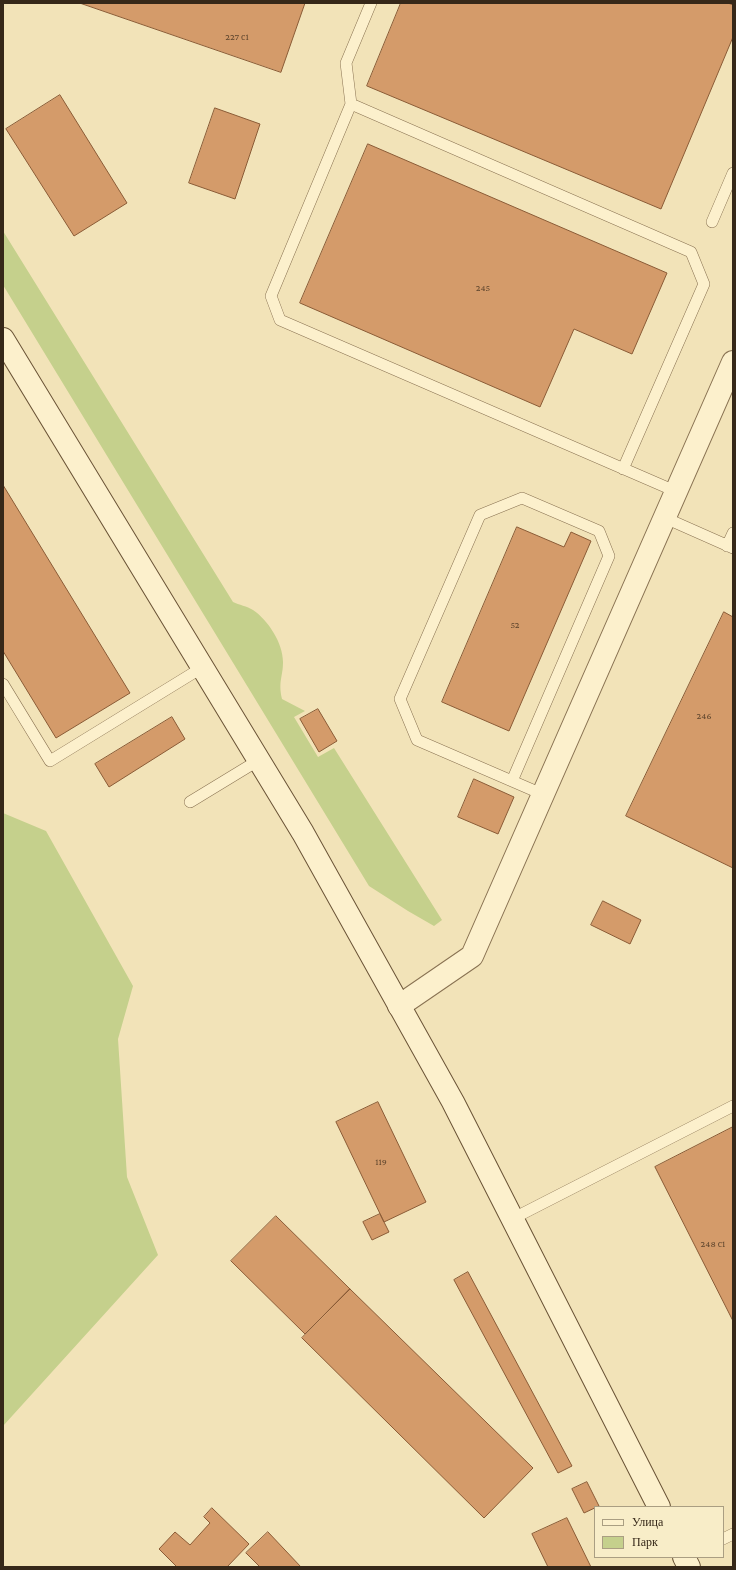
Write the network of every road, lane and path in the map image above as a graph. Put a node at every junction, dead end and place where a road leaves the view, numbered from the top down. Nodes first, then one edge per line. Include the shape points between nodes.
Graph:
1 (371, 3) edge
2 (351, 104) junction
3 (733, 173) edge
4 (712, 222) dead end
5 (3, 339) edge
6 (733, 362) edge
7 (623, 469) junction
8 (675, 491) junction
9 (663, 517) junction
10 (733, 533) edge
11 (730, 547) edge
12 (203, 667) junction
13 (3, 684) edge
14 (259, 760) junction
15 (512, 781) junction
16 (542, 794) junction
17 (190, 802) dead end
18 (399, 1006) junction
19 (733, 1106) edge
20 (512, 1219) junction
21 (658, 1506) edge
22 (733, 1534) edge
23 (724, 1538) edge

1 - 2 lane via 346,63
2 - 7 lane via 691,252 704,284
2 - 7 lane via 271,296 280,320
3 - 4 lane
5 - 12 street
6 - 8 street
7 - 8 lane
8 - 9 street
9 - 11 lane
9 - 16 street
10 - 11 lane
12 - 13 lane via 50,761
12 - 14 street
14 - 17 lane
14 - 18 street via 303,833
15 - 15 lane via 417,740 400,699 480,515 522,498 599,531 609,556
15 - 16 lane
16 - 18 street via 472,956
18 - 20 street via 453,1102
19 - 20 lane
20 - 21 street
22 - 23 lane

